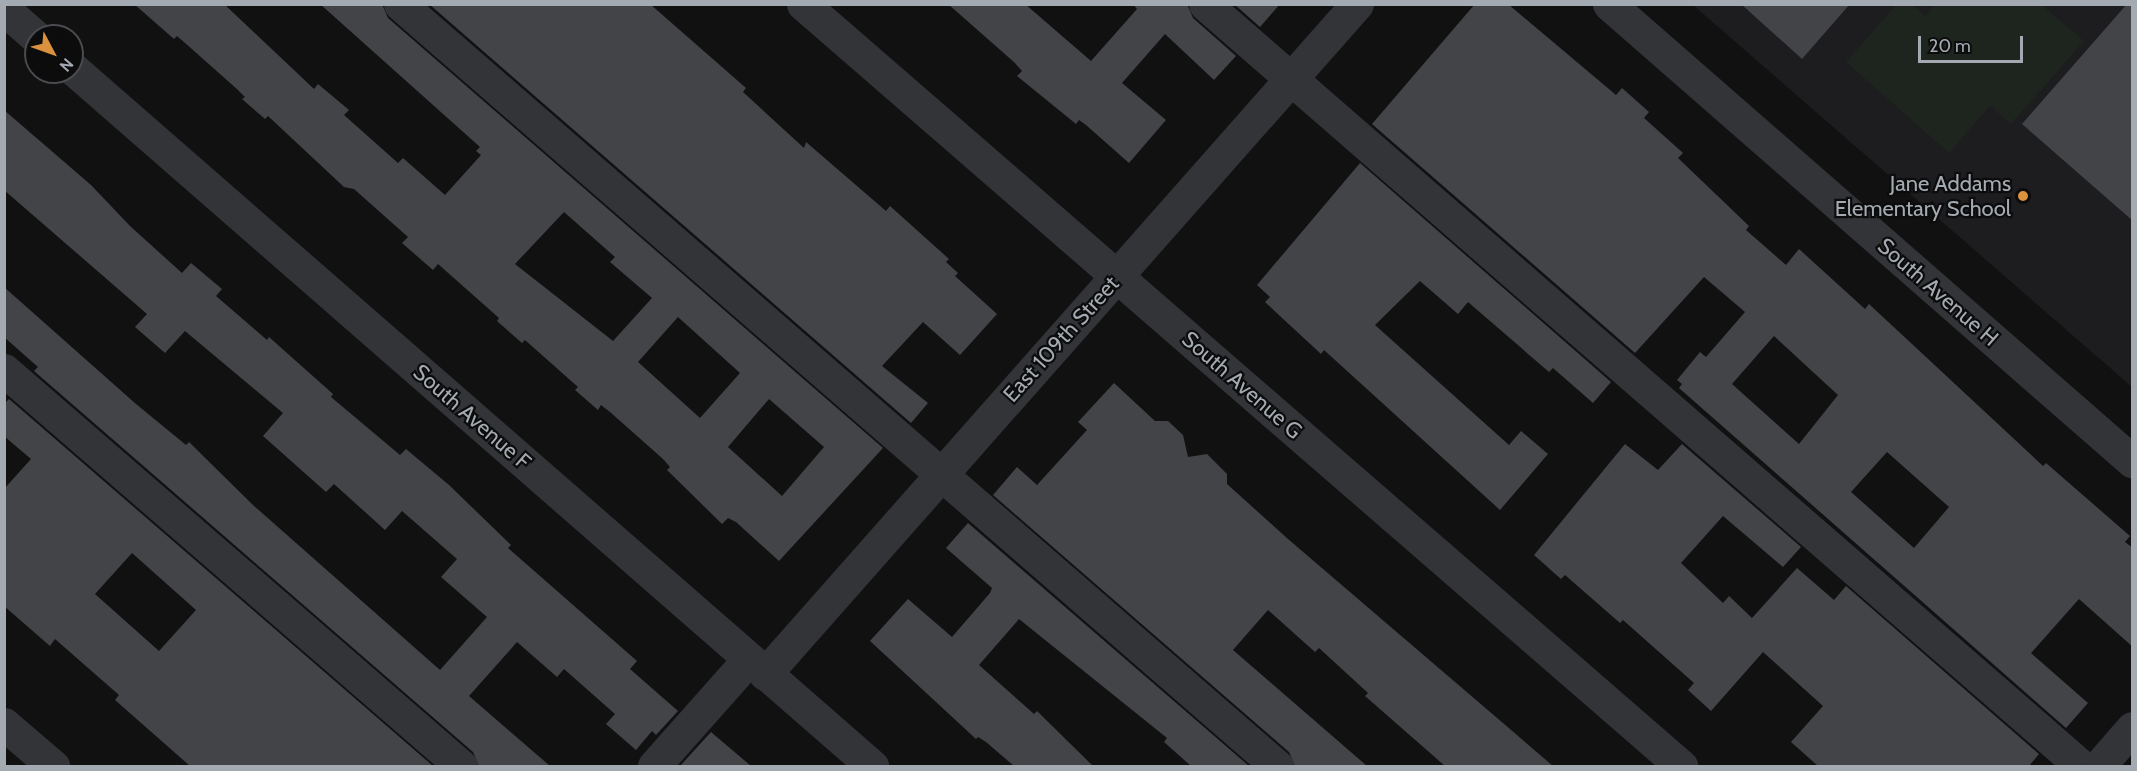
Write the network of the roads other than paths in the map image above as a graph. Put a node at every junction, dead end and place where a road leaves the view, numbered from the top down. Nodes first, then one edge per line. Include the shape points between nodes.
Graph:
1 (400, 4) edge
2 (803, 4) edge
3 (1205, 4) edge
4 (1357, 4) edge
5 (1609, 4) edge
6 (4, 9) edge
7 (24, 26) edge
8 (84, 78) edge
9 (1291, 79) junction
10 (1117, 276) junction
11 (4, 370) edge
12 (2133, 461) edge
13 (941, 475) junction
14 (757, 666) junction
15 (4, 724) edge
16 (2133, 728) edge
17 (53, 766) edge
18 (461, 766) edge
19 (654, 766) edge
20 (872, 766) edge
21 (1277, 766) edge
22 (1681, 766) edge
23 (2081, 766) edge
24 (2098, 766) edge

1 - 13 street
2 - 10 street, South Avenue G
3 - 9 street
4 - 9 street, East 109th Street
5 - 12 street, South Avenue H
6 - 7 street
8 - 14 street, South Avenue F
9 - 10 street, East 109th Street
9 - 23 street
10 - 13 street, East 109th Street
10 - 22 street, South Avenue G
11 - 18 street
13 - 14 street, East 109th Street
13 - 21 street
14 - 19 street, East 109th Street
14 - 20 street, South Avenue F
15 - 17 street
16 - 24 street

